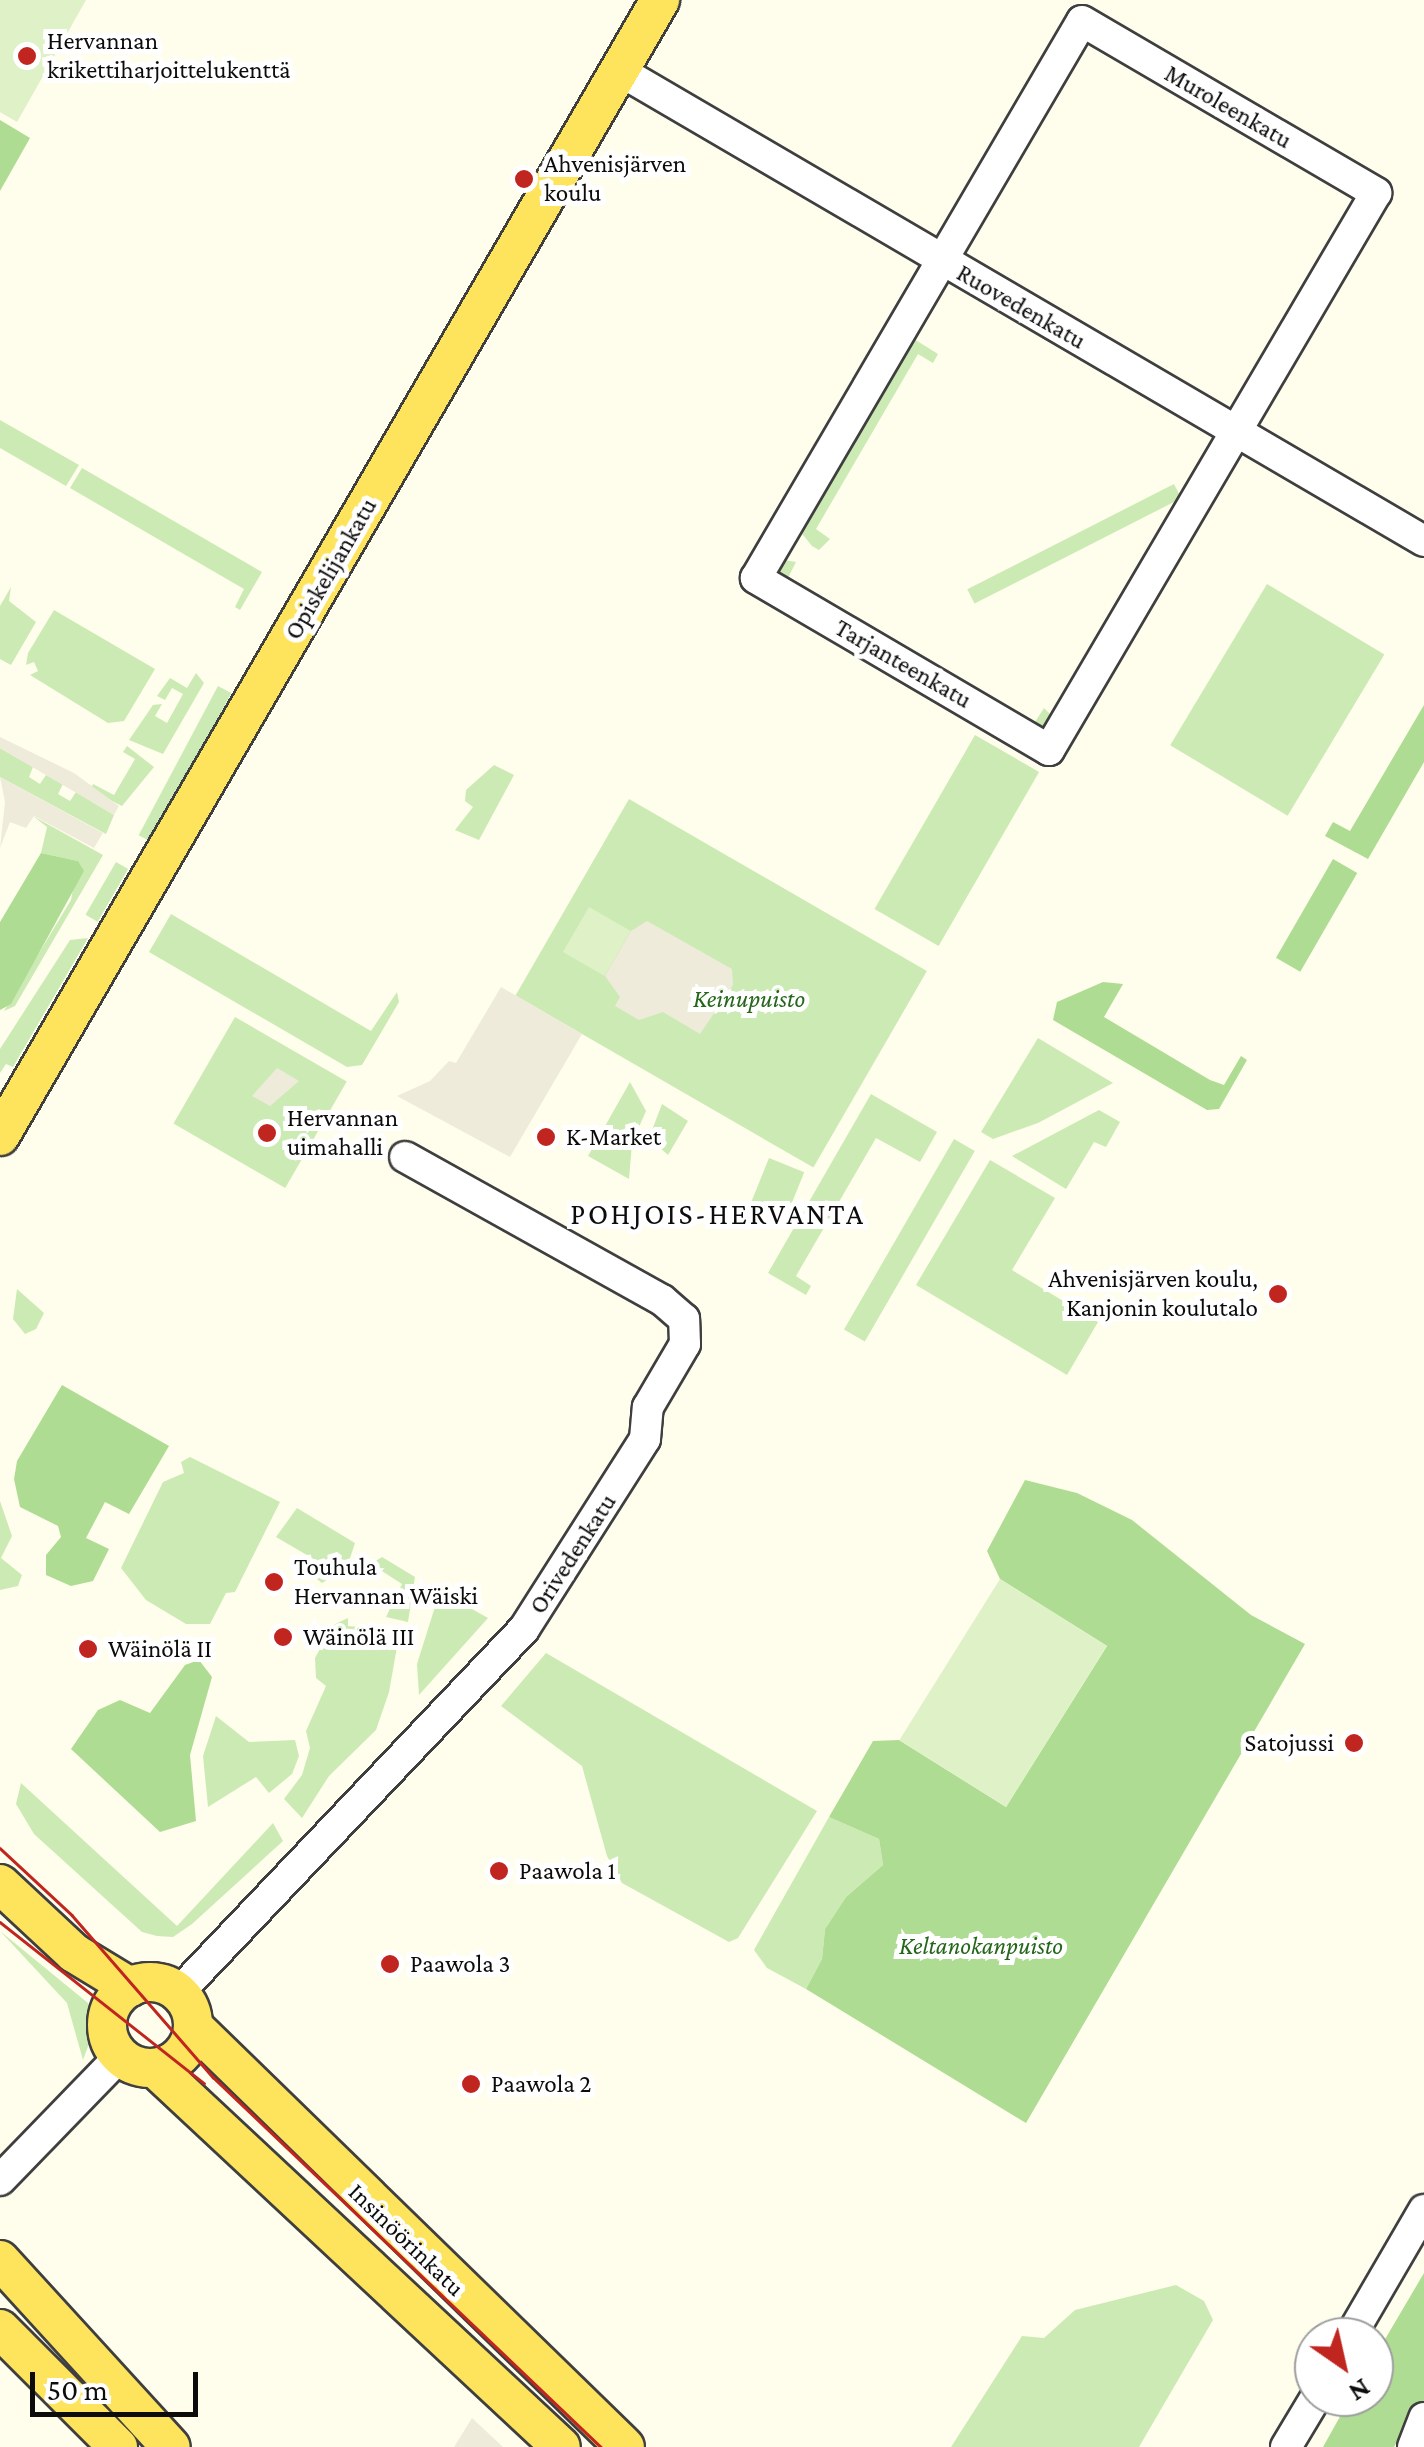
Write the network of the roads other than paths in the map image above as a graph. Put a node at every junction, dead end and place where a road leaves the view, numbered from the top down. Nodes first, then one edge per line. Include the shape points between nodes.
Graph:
1 (660, 0) edge
2 (620, 71) junction
3 (942, 260) junction
4 (1236, 431) junction
5 (1424, 541) edge
6 (0, 1136) edge
7 (405, 1157) dead end
8 (0, 1884) edge
9 (120, 1997) junction
10 (186, 2009) junction
11 (138, 2062) junction
12 (0, 2180) edge
13 (1424, 2210) edge
14 (0, 2260) edge
15 (1362, 2317) edge
16 (0, 2329) edge
17 (1304, 2417) edge
18 (1424, 2418) edge
19 (118, 2447) edge
20 (171, 2447) edge
21 (562, 2447) edge
22 (625, 2447) edge
23 (1286, 2447) edge
24 (1413, 2447) edge

1 - 2 main road, Opiskelijankatu
2 - 3 street, Ruovedenkatu
2 - 6 main road, Opiskelijankatu
3 - 4 street, Ruovedenkatu
3 - 4 street, Muroleenkatu via 1082,22 1376,193
3 - 4 street, Tarjanteenkatu via 756,578 1049,750
4 - 5 street, Ruovedenkatu
7 - 10 street, Orivedenkatu via 662,1300 684,1319 685,1344 648,1407 646,1439 524,1629
8 - 9 main road
9 - 10 main road via 155,1982
9 - 11 main road via 108,2033
10 - 11 main road via 177,2058
10 - 22 main road, Insinöörinkatu
11 - 12 street
11 - 21 main road, Insinöörinkatu
13 - 15 street
14 - 20 main road
16 - 19 main road
17 - 23 street
18 - 24 street

